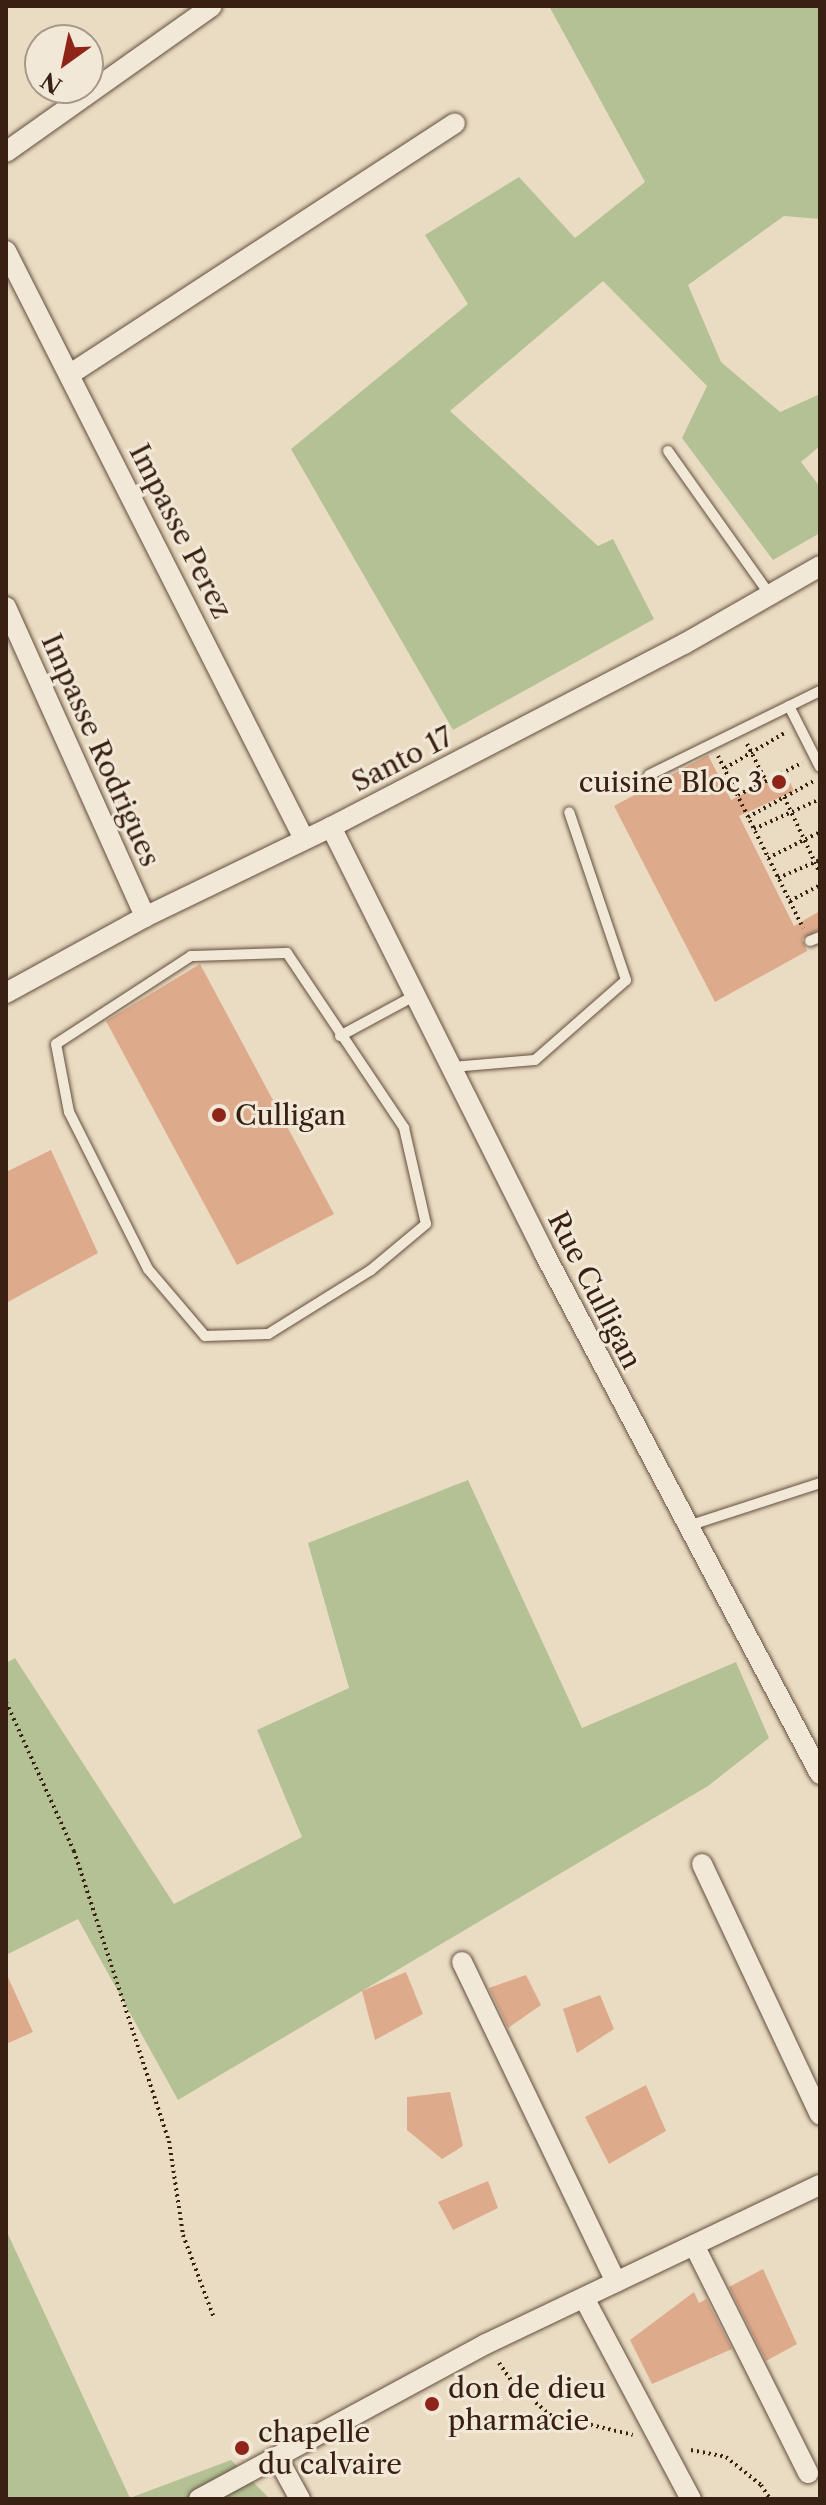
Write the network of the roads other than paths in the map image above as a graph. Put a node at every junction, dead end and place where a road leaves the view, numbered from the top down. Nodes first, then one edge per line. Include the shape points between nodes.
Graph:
1 (212, 6) edge
2 (455, 123) dead end
3 (6, 152) edge
4 (8, 263) edge
5 (72, 373) junction
6 (668, 451) dead end
7 (820, 566) edge
8 (770, 595) junction
9 (6, 607) edge
10 (820, 691) edge
11 (789, 706) junction
12 (817, 762) edge
13 (649, 775) dead end
14 (569, 812) dead end
15 (331, 827) junction
16 (303, 837) junction
17 (145, 917) junction
18 (6, 993) edge
19 (412, 997) junction
20 (340, 1036) junction
21 (452, 1067) junction
22 (820, 1483) edge
23 (686, 1526) junction
24 (820, 1774) edge
25 (702, 1864) dead end
26 (462, 1962) dead end
27 (820, 2115) edge
28 (820, 2185) edge
29 (694, 2245) junction
30 (616, 2282) junction
31 (584, 2298) junction
32 (277, 2457) junction
33 (808, 2473) dead end
34 (226, 2493) edge
35 (199, 2499) edge
36 (300, 2499) edge
37 (691, 2499) edge

1 - 3 street
2 - 5 street
4 - 5 street, Impasse Perez
5 - 16 street, Impasse Perez
6 - 8 lane
7 - 8 street, Santo 17
8 - 15 street, Santo 17
9 - 17 street, Impasse Rodrigues
10 - 11 lane
11 - 12 lane
11 - 13 lane
14 - 21 lane via 626,980 535,1060
15 - 16 street, Santo 17
15 - 19 street, Rue Culligan
16 - 17 street, Santo 17
17 - 18 street, Santo 17
19 - 20 lane
19 - 21 street, Rue Culligan
20 - 20 lane via 287,953 191,956 56,1044 69,1112 148,1269 205,1336 268,1334 371,1270 426,1224 404,1128
21 - 23 street, Rue Culligan
22 - 23 lane
23 - 24 street, Rue Culligan
25 - 27 street
26 - 30 street
28 - 29 street
29 - 30 street
29 - 33 street
30 - 31 street
31 - 32 street via 486,2344
31 - 37 street
32 - 34 street
32 - 36 street
34 - 35 street

